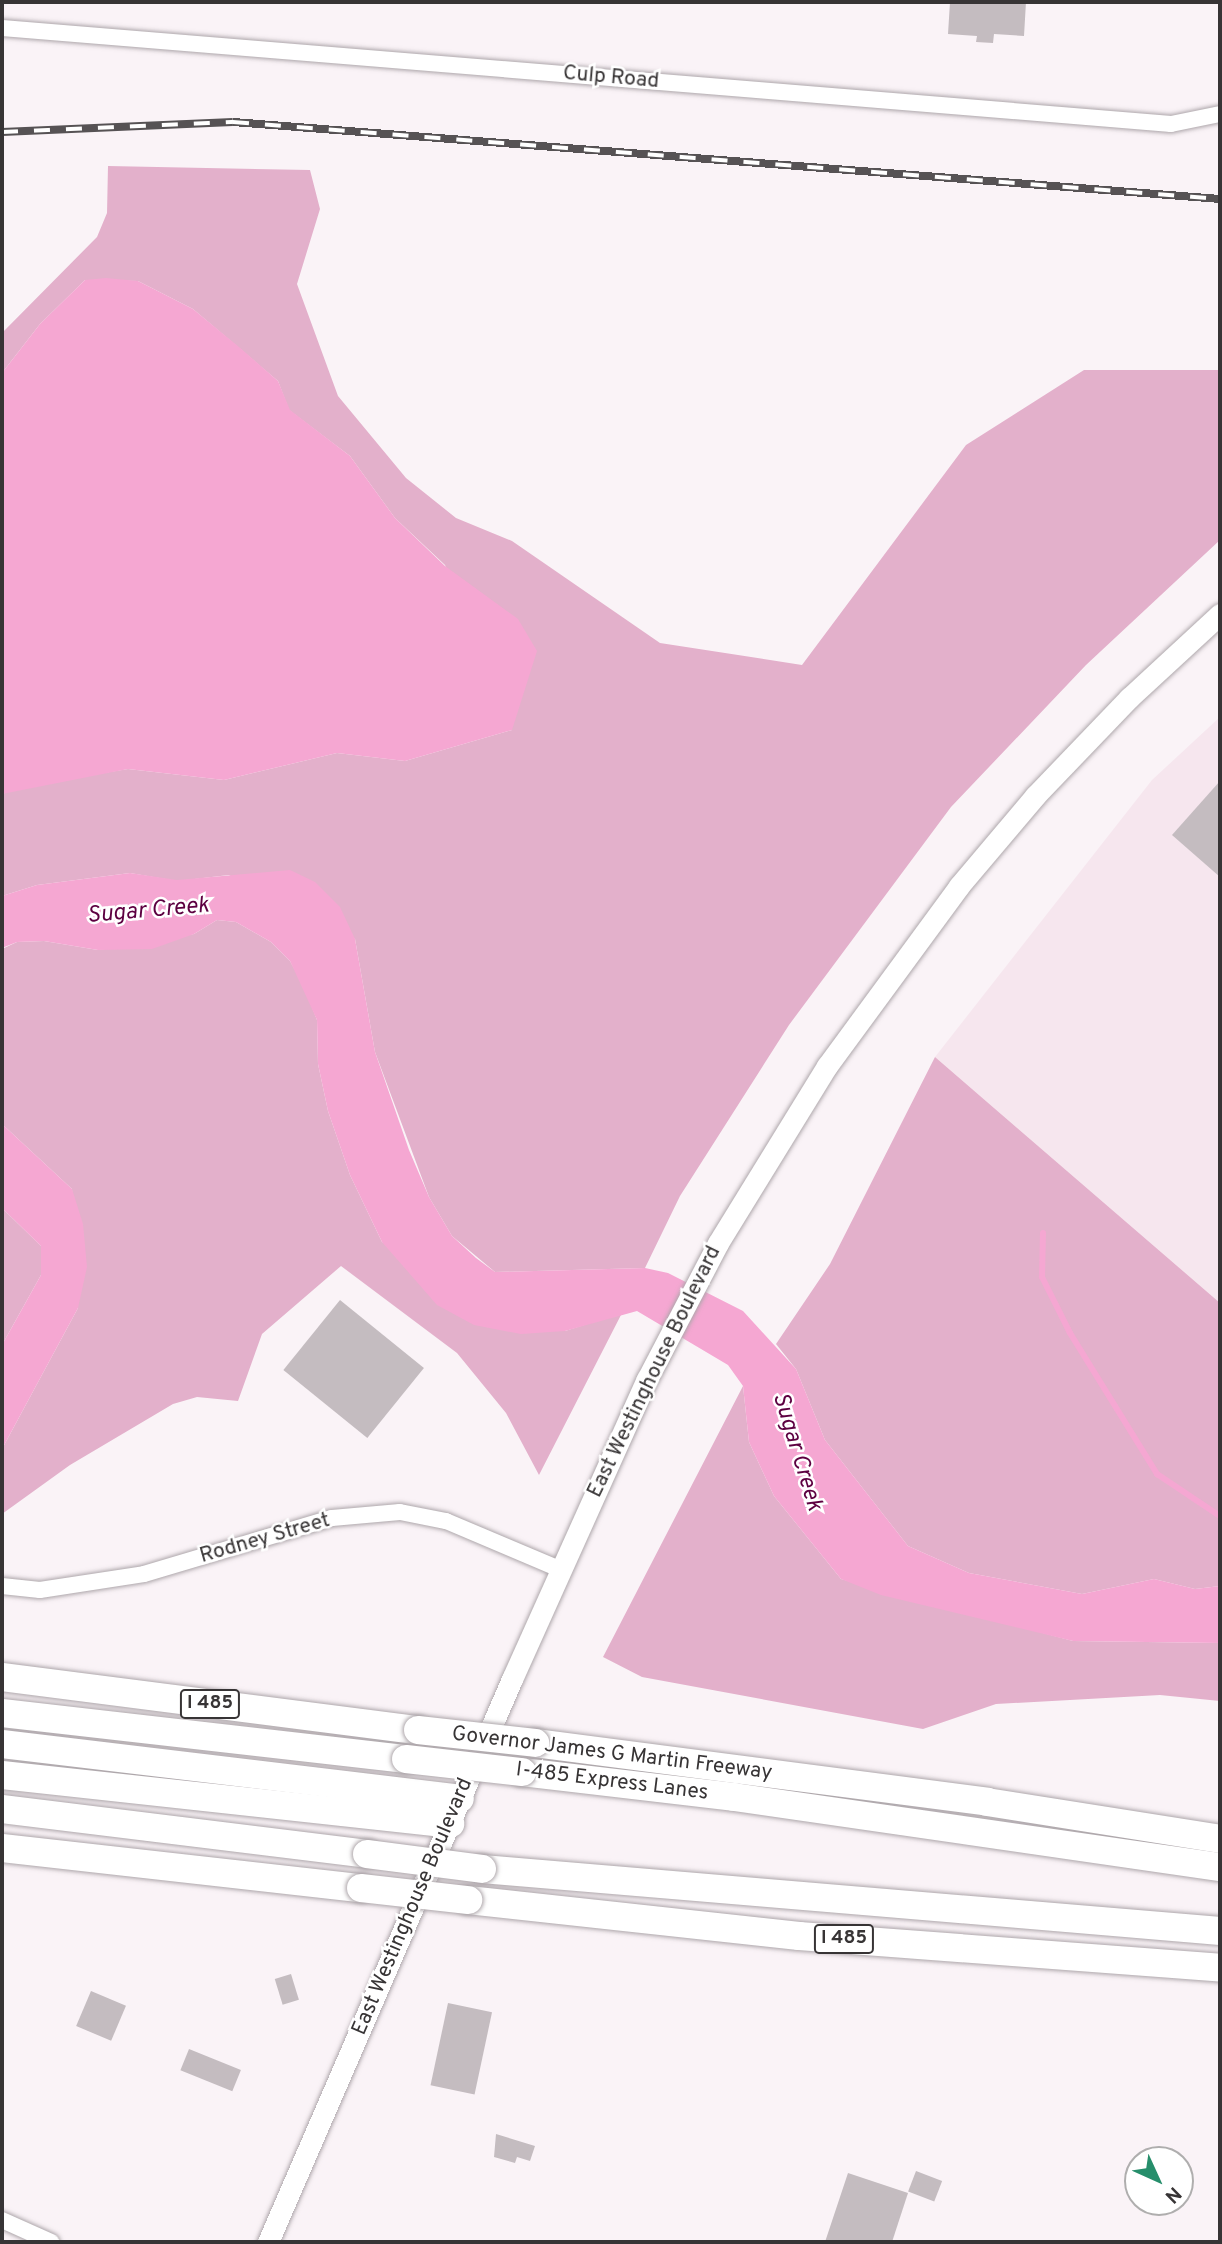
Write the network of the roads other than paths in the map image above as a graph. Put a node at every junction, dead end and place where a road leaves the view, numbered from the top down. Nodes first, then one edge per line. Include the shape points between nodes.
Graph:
1 (2, 28) edge
2 (1220, 114) edge
3 (1220, 614) edge
4 (562, 1570) junction
5 (2, 1586) edge
6 (2, 1678) edge
7 (2, 1713) edge
8 (2, 1744) edge
9 (2, 1775) edge
10 (2, 1809) edge
11 (455, 1812) junction
12 (1220, 1839) edge
13 (2, 1848) edge
14 (1220, 1867) edge
15 (917, 1908) junction
16 (1220, 1931) edge
17 (1220, 1962) edge
18 (1220, 1968) edge
19 (2, 2220) edge
20 (51, 2242) edge
21 (268, 2242) edge

1 - 2 street, Culp Road via 1171,124
3 - 4 main road, East Westinghouse Boulevard via 1054,777 958,886 881,987 762,1167 647,1379
4 - 5 street, Rodney Street via 446,1521 400,1513 332,1518 145,1574 40,1590
4 - 11 main road, East Westinghouse Boulevard
6 - 12 highway, Governor James G Martin Freeway / I 485, bridge via 987,1802
7 - 14 highway, I-485 Express Lanes / I 485, bridge via 747,1798
8 - 11 highway
9 - 11 highway
10 - 15 highway, I 485, bridge via 482,1869
11 - 21 main road, East Westinghouse Boulevard
13 - 18 highway, I 485, bridge via 799,1936
15 - 16 highway, I 485
15 - 17 highway
19 - 20 street

